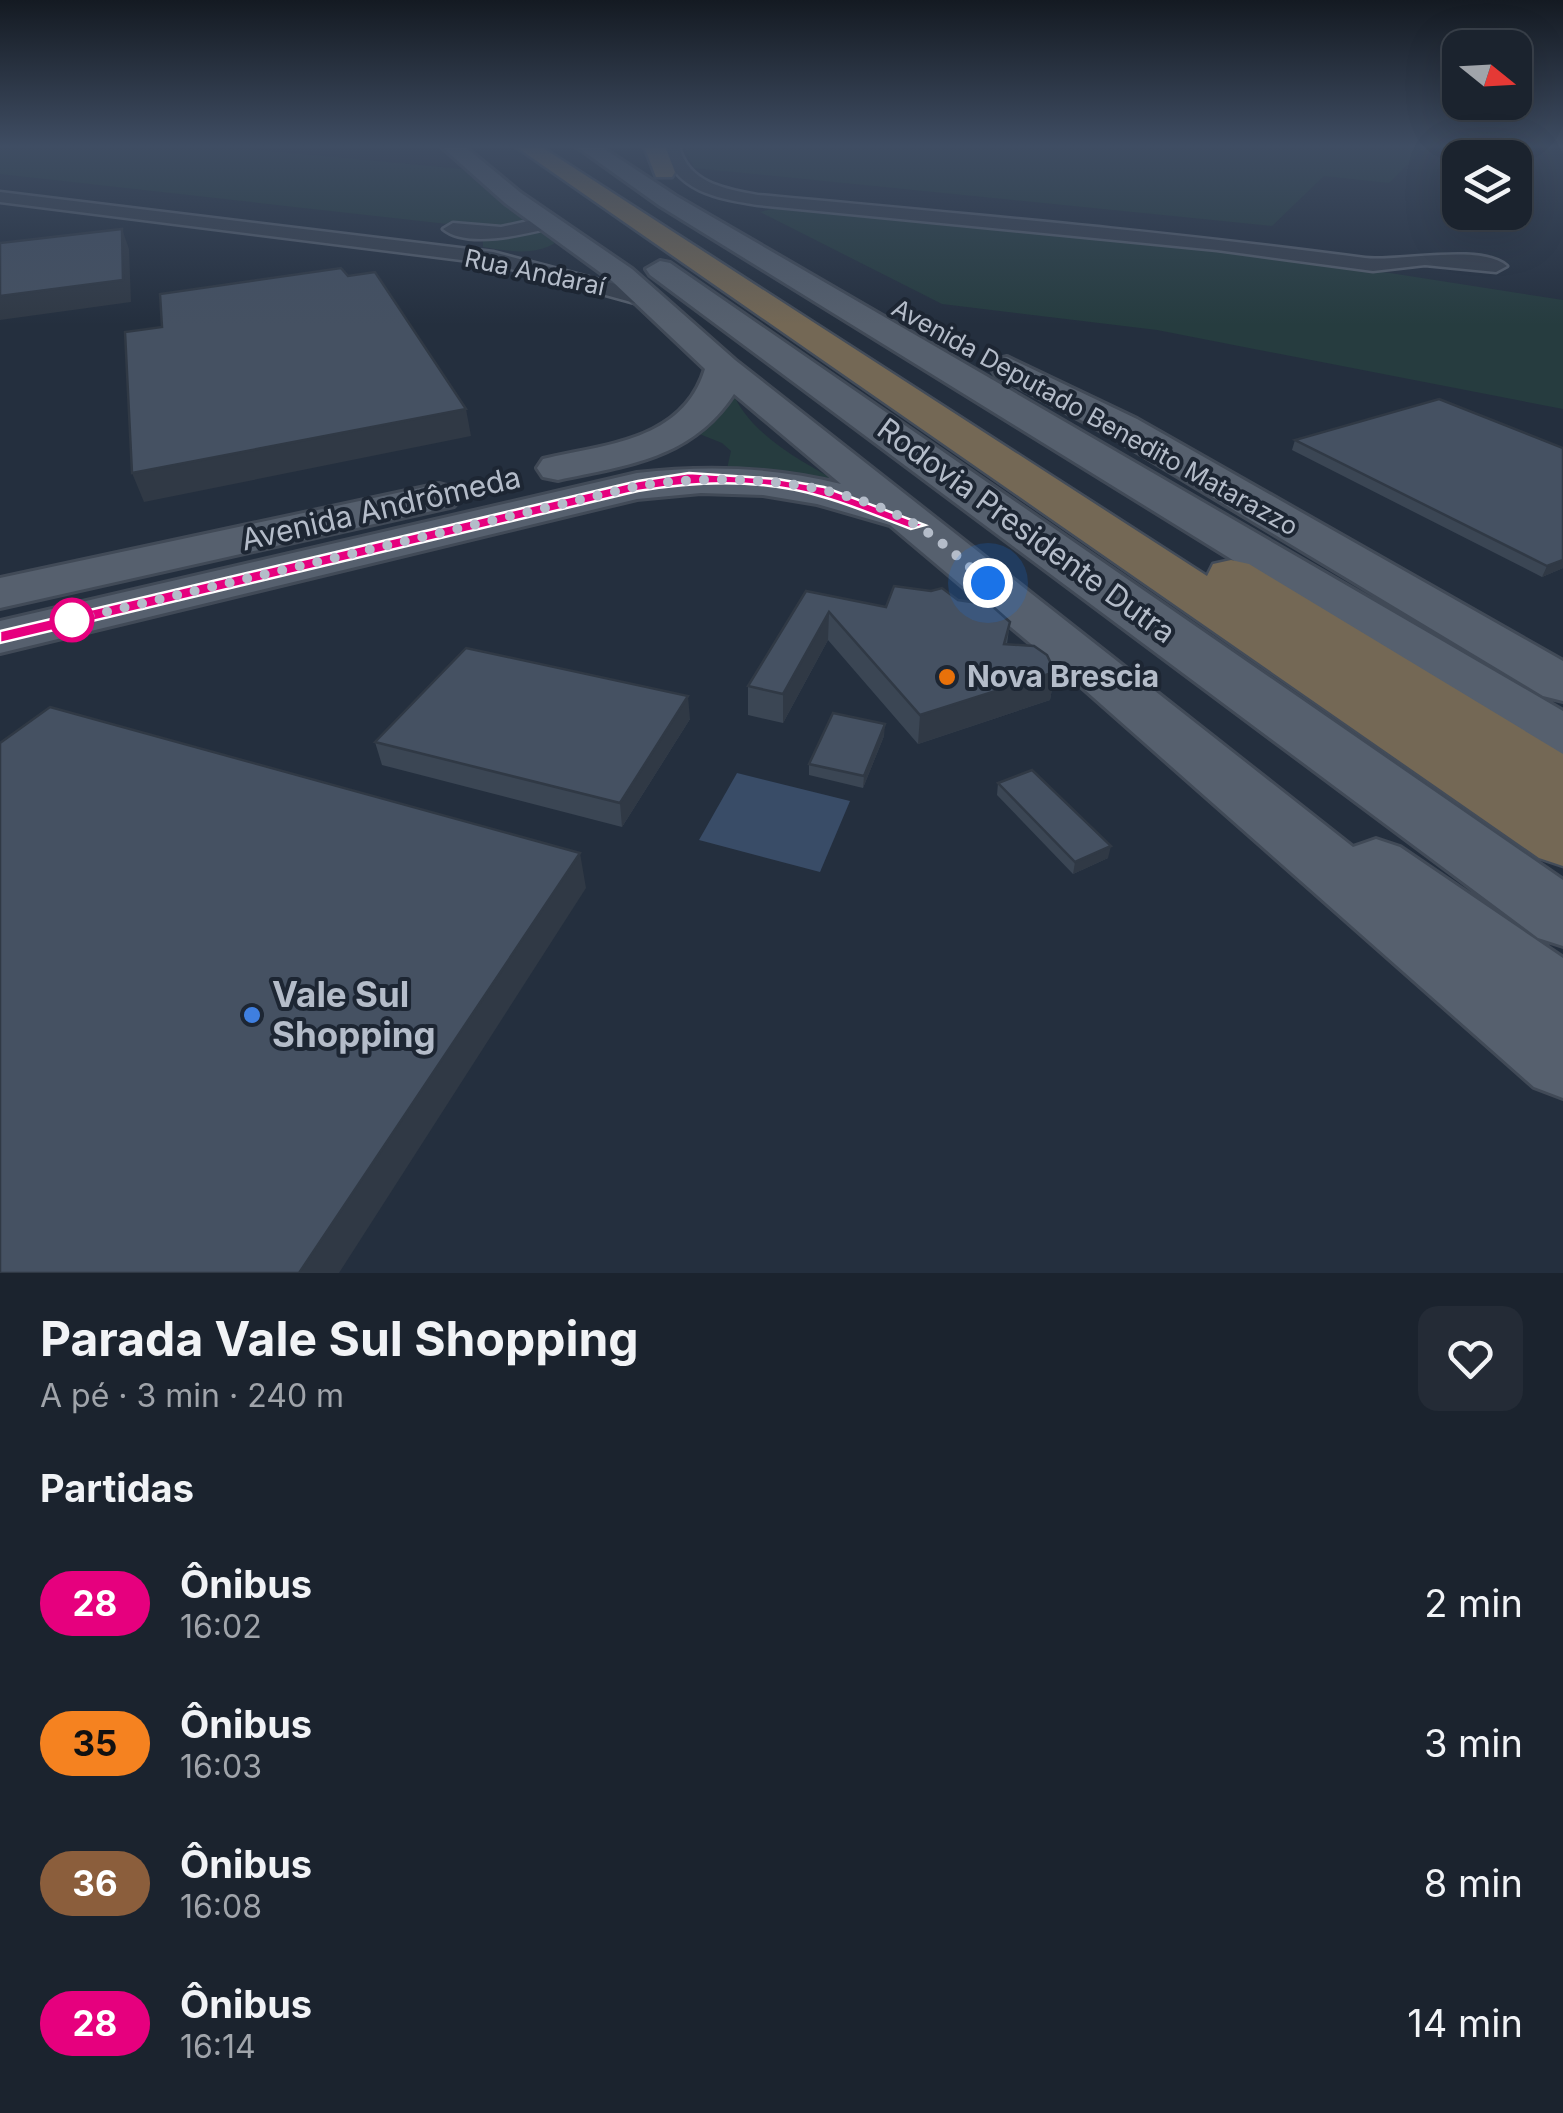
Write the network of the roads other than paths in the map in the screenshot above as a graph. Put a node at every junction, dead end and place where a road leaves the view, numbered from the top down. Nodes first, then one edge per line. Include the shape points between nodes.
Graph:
1 (75, 205) edge
2 (525, 205) edge
3 (571, 205) edge
4 (614, 205) edge
5 (652, 205) edge
6 (675, 205) edge
7 (722, 205) edge
8 (782, 205) edge
9 (816, 205) edge
10 (740, 216) junction
11 (547, 223) junction
12 (430, 226) dead end
13 (1496, 266) dead end
14 (652, 300) junction
15 (954, 338) junction
16 (723, 367) junction
17 (663, 440) junction
18 (689, 478) junction
19 (916, 525) junction
20 (0, 593) edge
21 (1334, 600) junction
22 (0, 637) edge
23 (1095, 670) junction
24 (1563, 684) edge
25 (1563, 737) edge
26 (1563, 784) edge
27 (1563, 840) edge
28 (1563, 918) edge
29 (1563, 1000) edge
30 (1563, 1061) edge

1 - 14 street, Rua Andaraí via 493,258
2 - 11 main road
3 - 28 main road, Rodovia Presidente Dutra
4 - 27 highway, Rodovia Presidente Dutra
5 - 26 highway, Rodovia Presidente Dutra
6 - 21 main road
7 - 10 main road, Avenida Deputado Benedito Matarazzo
8 - 10 street
9 - 13 street via 1373,265 1425,258
10 - 15 main road, Avenida Deputado Benedito Matarazzo
11 - 12 street via 500,232
11 - 14 main road
14 - 16 main road
15 - 21 main road via 1120,442
15 - 24 main road, Avenida Deputado Benedito Matarazzo via 1123,427
16 - 17 main road, Avenida Andrômeda via 711,404
16 - 19 main road
17 - 18 main road via 704,457
17 - 20 main road, Avenida Andrômeda via 480,488
18 - 19 main road, Avenida Andrômeda via 824,492
18 - 22 main road, Avenida Andrômeda
19 - 23 main road
21 - 25 main road
23 - 29 main road
23 - 30 main road

